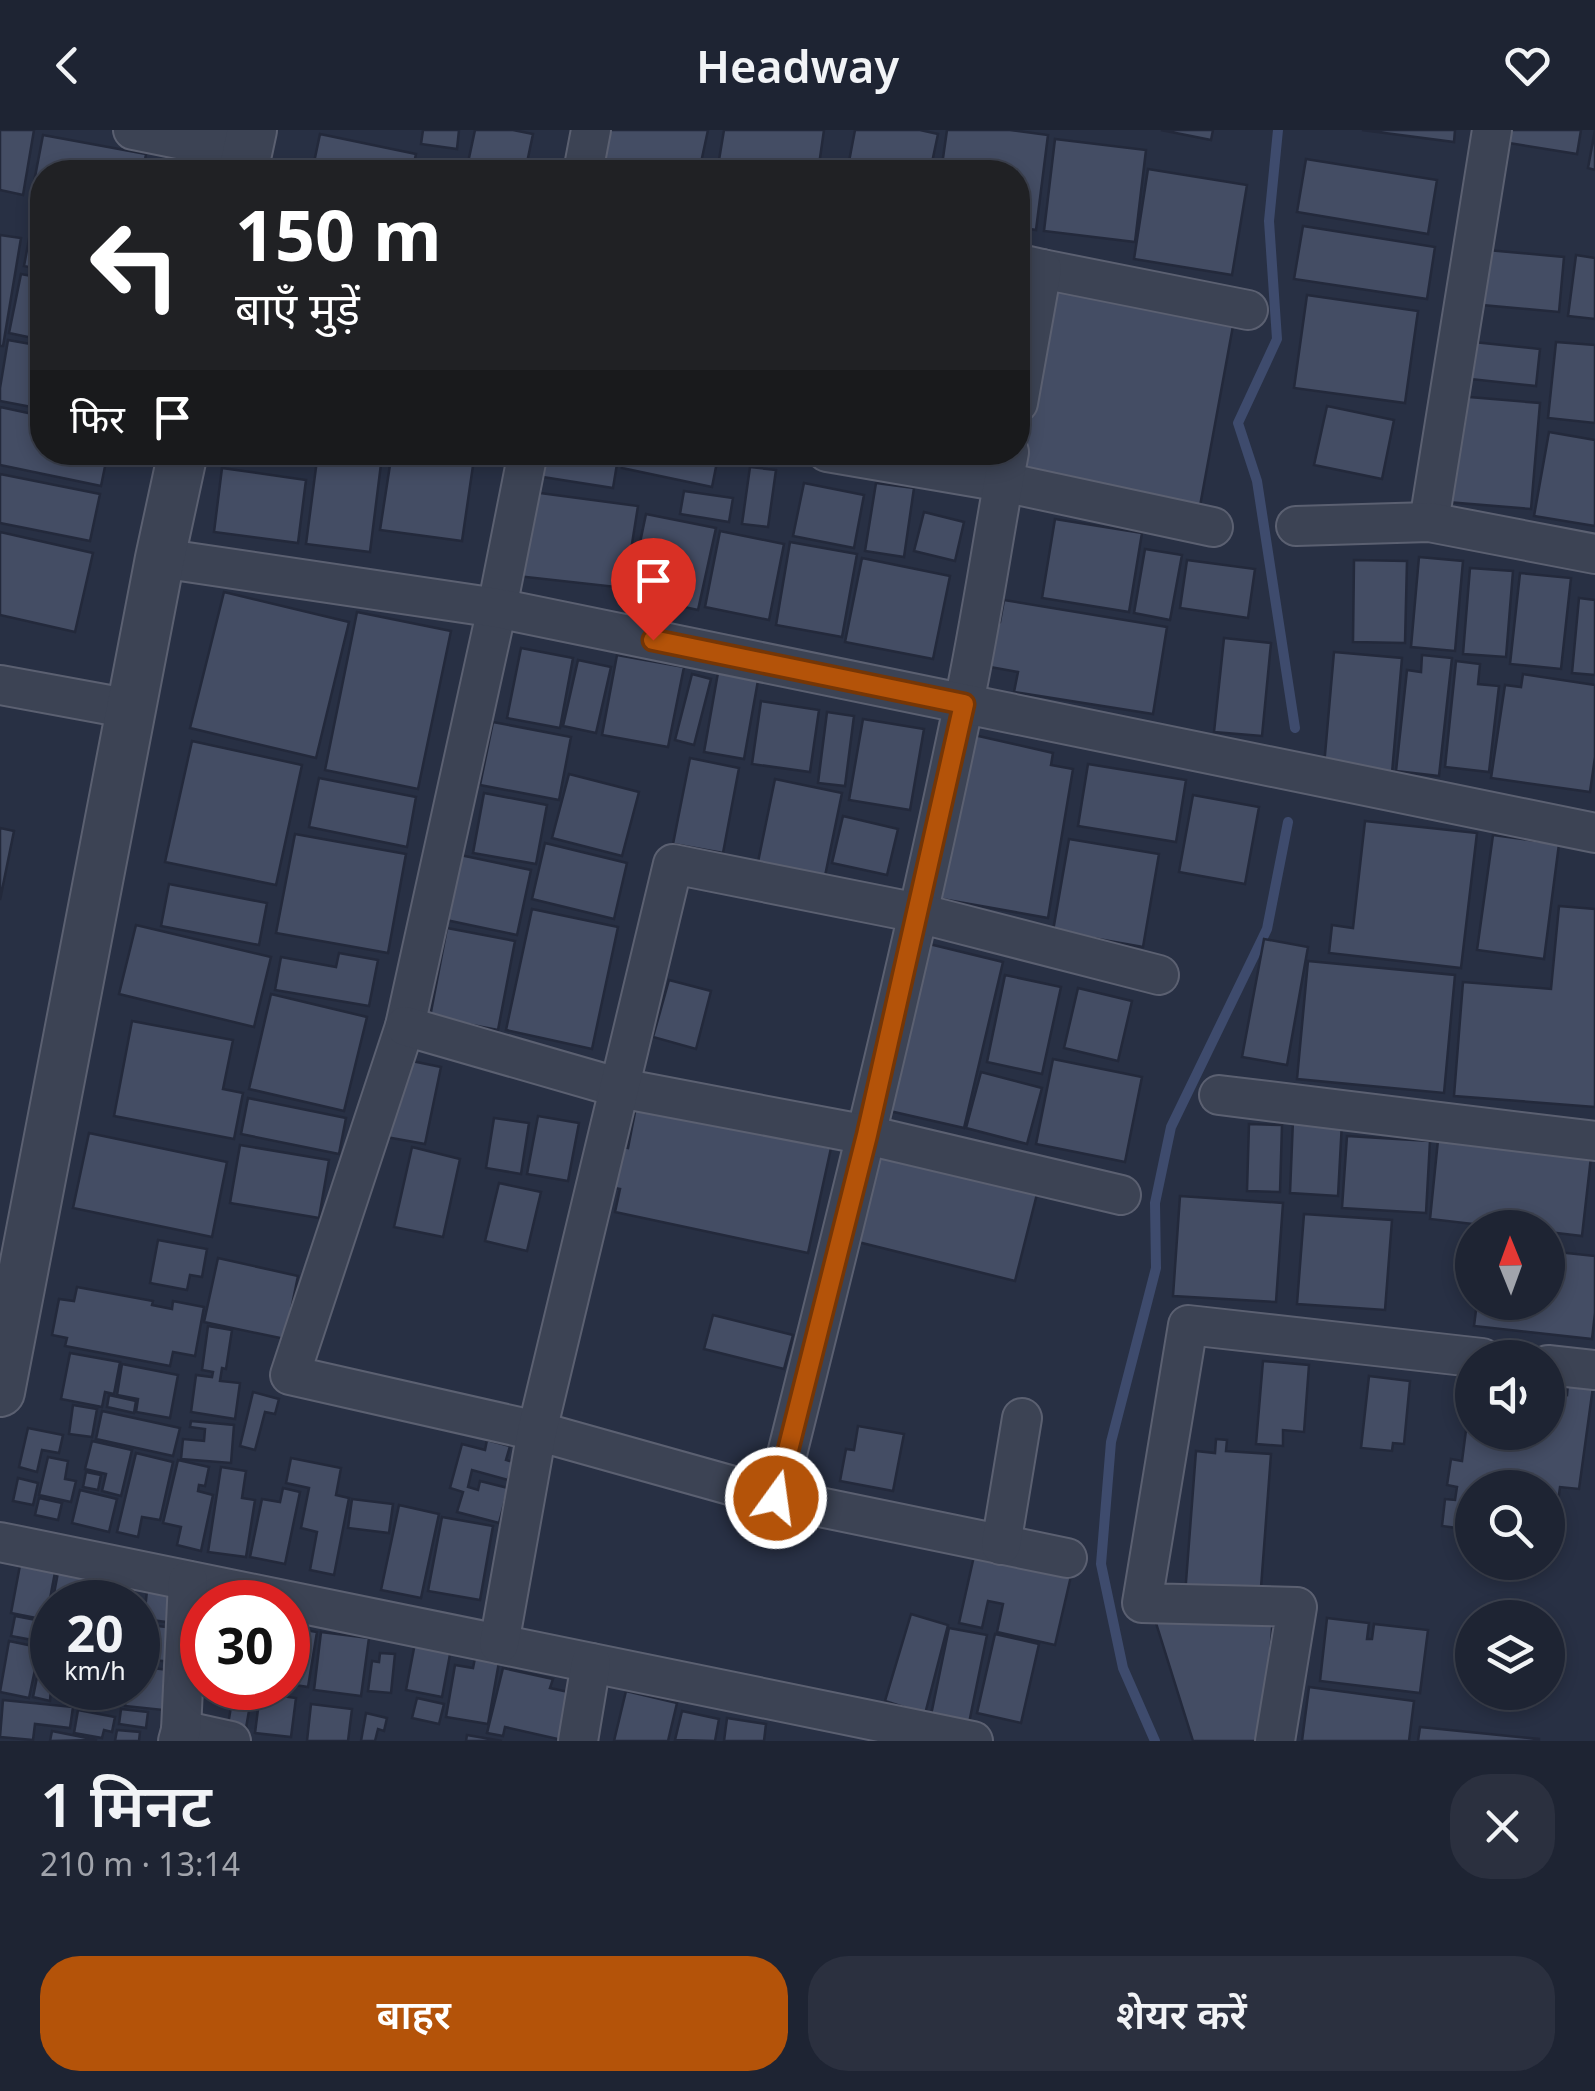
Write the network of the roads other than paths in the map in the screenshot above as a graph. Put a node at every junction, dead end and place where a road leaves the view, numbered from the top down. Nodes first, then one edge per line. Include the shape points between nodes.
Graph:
1 (133, 130) edge
2 (591, 130) edge
3 (1492, 130) edge
4 (247, 152) edge
5 (585, 160) edge
6 (1030, 266) edge
7 (1248, 310) dead end
8 (180, 465) edge
9 (525, 465) edge
10 (1006, 467) edge
11 (1428, 522) junction
12 (1214, 526) dead end
13 (1296, 526) dead end
14 (1595, 554) edge
15 (160, 558) junction
16 (497, 608) junction
17 (0, 685) edge
18 (964, 704) junction
19 (131, 709) junction
20 (1595, 833) edge
21 (918, 913) junction
22 (1158, 974) dead end
23 (405, 1026) junction
24 (620, 1088) junction
25 (1219, 1094) dead end
26 (867, 1135) junction
27 (1595, 1141) edge
28 (1121, 1195) dead end
29 (1455, 1355) edge
30 (1565, 1367) edge
31 (1595, 1370) edge
32 (0, 1392) edge
33 (1022, 1418) dead end
34 (538, 1431) junction
35 (776, 1498) junction
36 (0, 1542) edge
37 (1001, 1545) junction
38 (1067, 1558) dead end
39 (183, 1580) edge
40 (310, 1606) edge
41 (499, 1644) junction
42 (591, 1663) junction
43 (181, 1710) edge
44 (179, 1736) edge
45 (232, 1741) edge
46 (578, 1741) edge
47 (973, 1741) edge
48 (1275, 1741) edge

1 - 4 street
2 - 5 street
3 - 11 street
6 - 7 street
8 - 15 street
9 - 16 street
10 - 12 street
10 - 18 street
11 - 13 street
11 - 14 street
15 - 16 street
15 - 19 street
16 - 18 street
16 - 23 street
17 - 19 street
18 - 20 street
18 - 21 street
19 - 32 street
21 - 22 street
21 - 24 street via 672,864
21 - 26 street
23 - 24 street
23 - 34 street via 290,1375
24 - 26 street
24 - 34 street
25 - 27 street
26 - 28 street
26 - 35 street
29 - 48 street via 1188,1325 1142,1603 1296,1607
30 - 31 street
33 - 37 street
34 - 35 street
34 - 41 street
35 - 37 street
36 - 39 street
37 - 38 street
40 - 41 street
41 - 42 street
42 - 46 street
42 - 47 street
43 - 44 street
44 - 45 street

